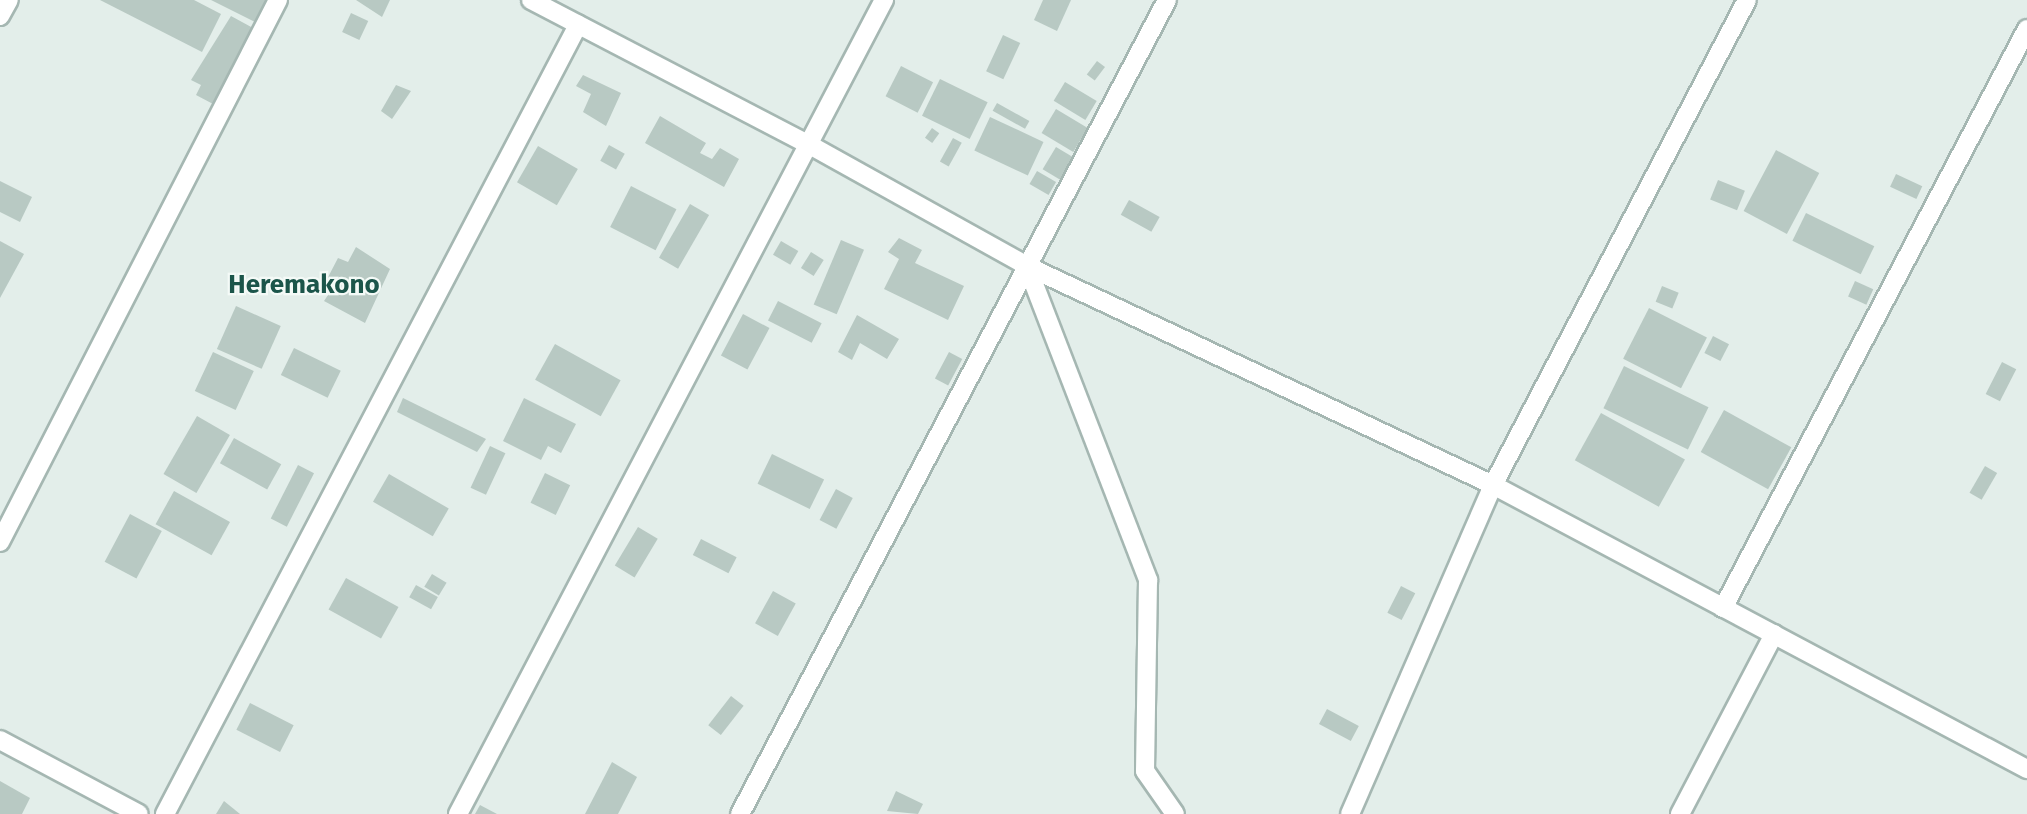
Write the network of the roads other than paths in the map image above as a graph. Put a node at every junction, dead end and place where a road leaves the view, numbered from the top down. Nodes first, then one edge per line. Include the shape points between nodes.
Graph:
1 (9, 0) edge
2 (278, 0) edge
3 (531, 0) edge
4 (884, 0) edge
5 (1167, 0) edge
6 (1747, 0) edge
7 (0, 16) edge
8 (578, 26) junction
9 (2027, 29) edge
10 (808, 144) junction
11 (1027, 266) junction
12 (1493, 485) junction
13 (0, 542) edge
14 (1723, 608) junction
15 (1774, 634) junction
16 (0, 740) edge
17 (2027, 769) edge
18 (139, 814) edge
19 (165, 814) edge
20 (458, 814) edge
21 (740, 814) edge
22 (1175, 814) edge
23 (1350, 814) edge
24 (1680, 814) edge

1 - 7 street
2 - 13 street
3 - 8 street
4 - 10 street
5 - 11 street
6 - 12 street
8 - 10 street
8 - 19 street
9 - 14 street
10 - 11 street
10 - 20 street
11 - 12 street
11 - 21 street
11 - 22 street via 1148,579 1145,771
12 - 14 street
12 - 23 street
14 - 15 street
15 - 17 street
15 - 24 street
16 - 18 street

